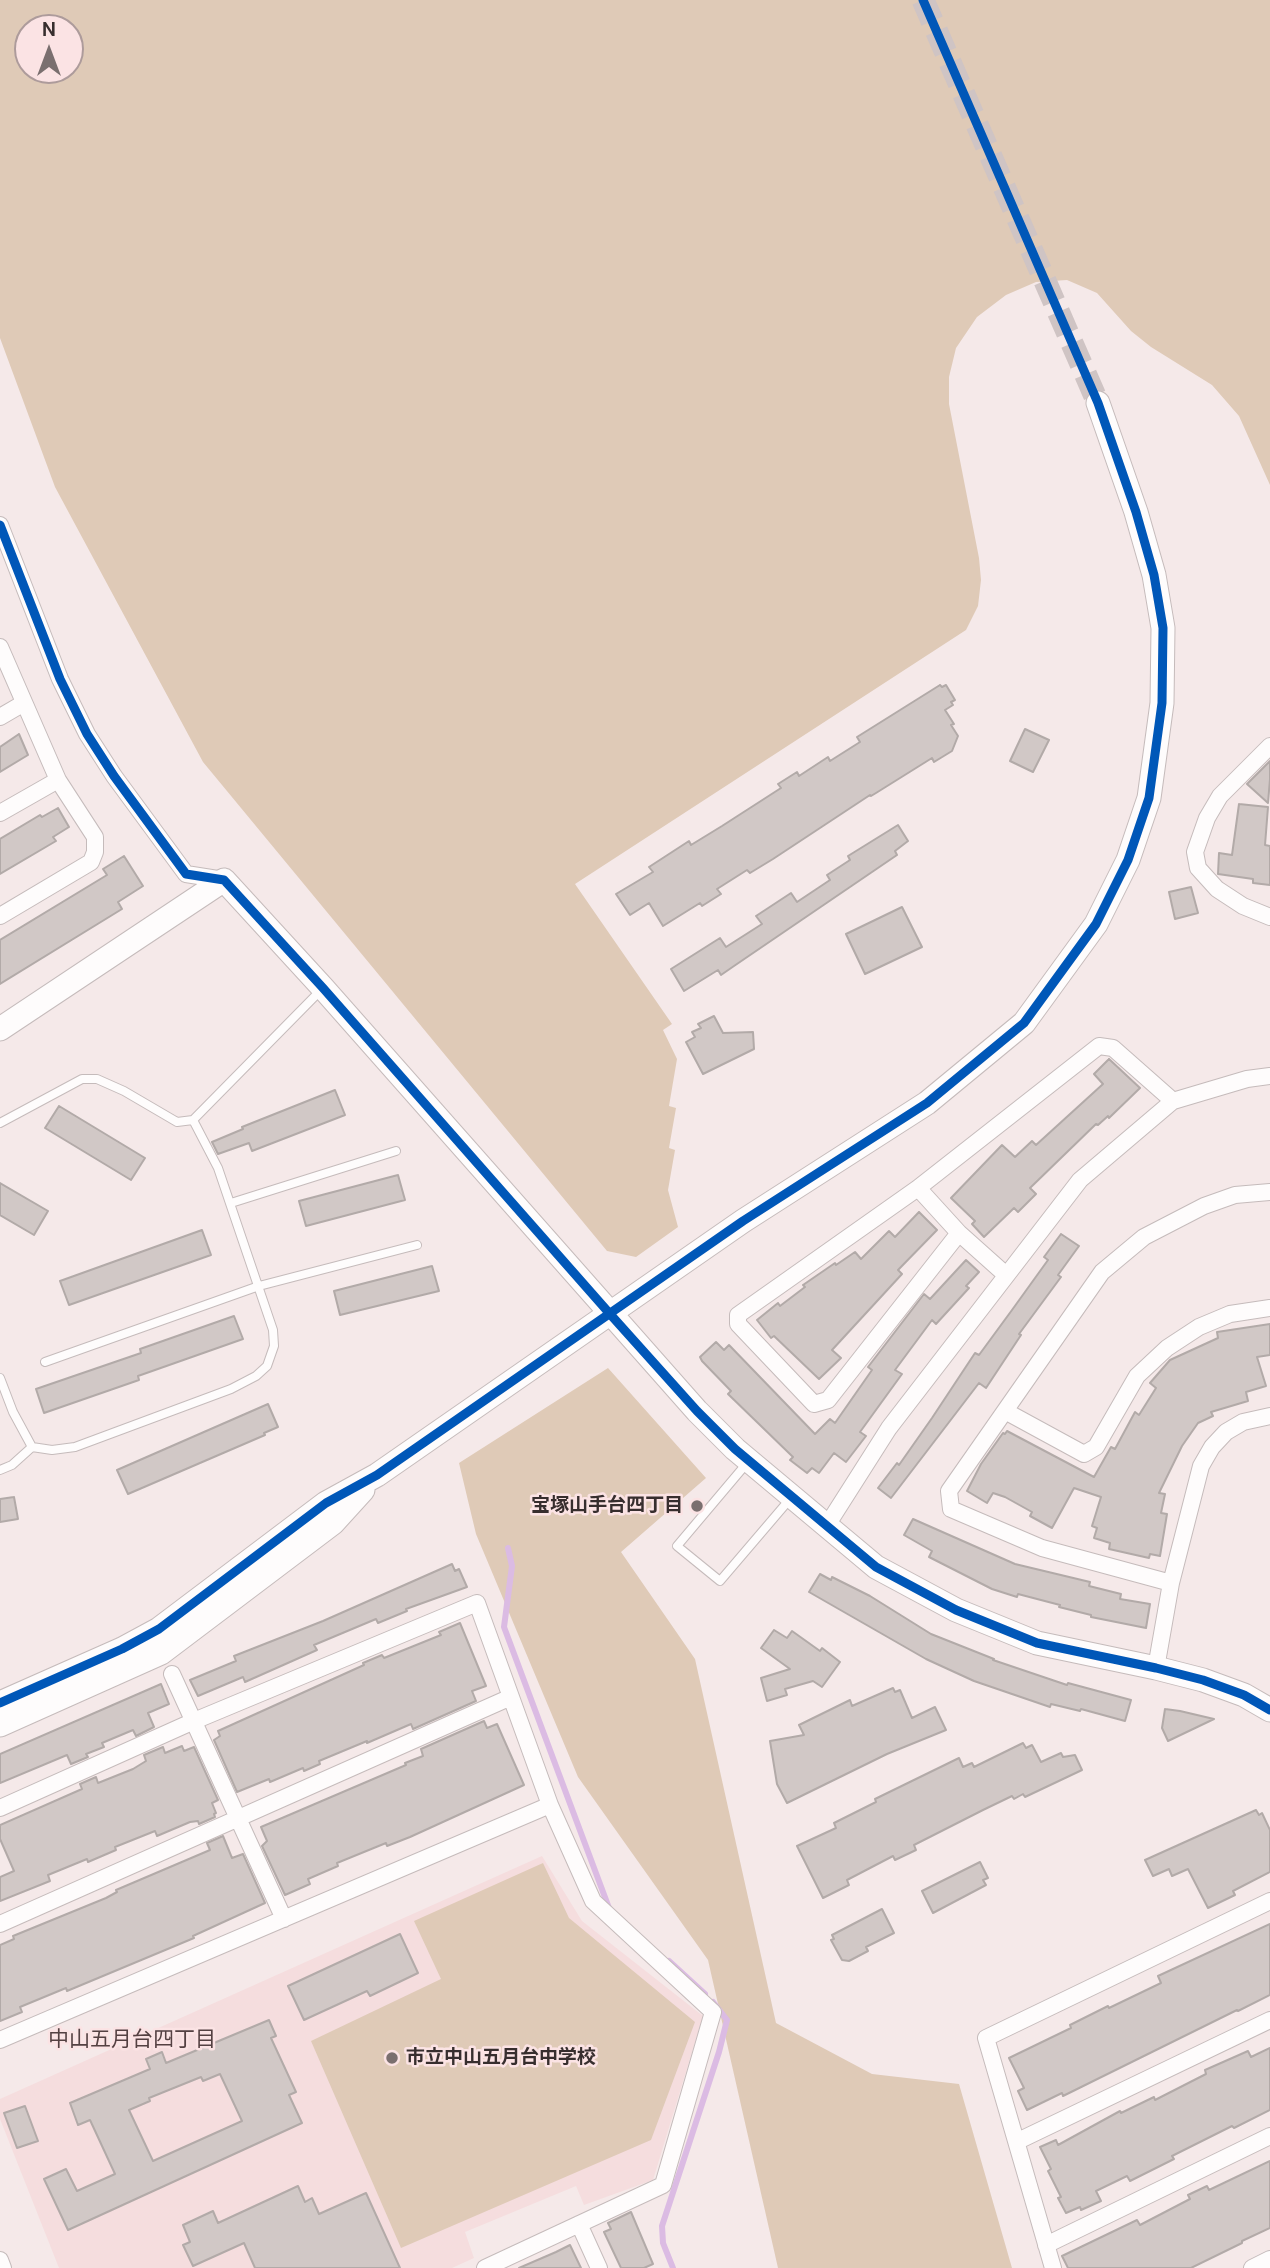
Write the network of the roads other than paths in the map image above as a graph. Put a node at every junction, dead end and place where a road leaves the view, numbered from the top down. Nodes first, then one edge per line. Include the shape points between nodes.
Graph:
1 (1098, 403) tunnel mouth
2 (0, 525) edge
3 (0, 647) edge
4 (24, 703) junction
5 (0, 717) edge
6 (1270, 746) edge
7 (58, 780) junction
8 (0, 813) edge
9 (224, 880) junction
10 (0, 916) edge
11 (1270, 917) edge
12 (323, 988) junction
13 (0, 1029) edge
14 (1270, 1076) edge
15 (1173, 1101) junction
16 (193, 1119) junction
17 (0, 1123) edge
18 (396, 1151) dead end
19 (918, 1188) junction
20 (1270, 1192) edge
21 (231, 1203) junction
22 (959, 1233) junction
23 (417, 1245) dead end
24 (1006, 1275) junction
25 (259, 1286) junction
26 (1270, 1308) edge
27 (610, 1314) junction
28 (45, 1362) dead end
29 (0, 1378) edge
30 (1004, 1410) junction
31 (1270, 1416) edge
32 (32, 1447) junction
33 (749, 1461) junction
34 (0, 1470) edge
35 (377, 1475) junction
36 (792, 1497) junction
37 (827, 1527) junction
38 (1171, 1583) junction
39 (1156, 1668) junction
40 (172, 1674) dead end
41 (511, 1697) junction
42 (0, 1703) edge
43 (1270, 1710) edge
44 (194, 1721) junction
45 (0, 1725) edge
46 (550, 1805) junction
47 (0, 1808) edge
48 (237, 1817) junction
49 (1270, 1901) edge
50 (284, 1919) junction
51 (0, 1924) edge
52 (1270, 2020) edge
53 (0, 2040) edge
54 (1270, 2136) edge
55 (1018, 2141) junction
56 (579, 2224) junction
57 (1046, 2245) junction
58 (1270, 2259) edge
59 (0, 2260) edge
60 (4, 2268) edge
61 (485, 2268) edge
62 (599, 2268) edge
63 (1053, 2268) edge
64 (1252, 2268) edge

1 - 27 street via 1136,512 1163,628 1162,703 1149,798 1128,860 1096,924 1024,1023 927,1104 743,1221
2 - 9 street via 60,679 87,734 186,874
3 - 4 street
4 - 5 street
4 - 7 street
6 - 11 street via 1220,796 1195,852 1198,868 1217,888
7 - 8 street
7 - 10 street via 95,837 91,862
9 - 12 street
9 - 13 street
12 - 16 lane
12 - 27 street
14 - 15 street
15 - 19 street via 1113,1048 1099,1046
15 - 24 street via 1080,1180
16 - 17 lane via 177,1122 124,1091 97,1079 82,1079
16 - 21 lane
18 - 21 lane
19 - 22 street
19 - 22 street via 738,1315 738,1324 814,1404 828,1400
20 - 30 street via 1235,1195 1204,1206 1144,1237 1112,1263
21 - 25 lane
22 - 24 street
23 - 25 lane
24 - 37 street via 889,1428
25 - 28 lane
25 - 32 lane via 274,1346 267,1366 256,1376 75,1447
26 - 30 street via 1230,1314 1167,1348 1137,1376 1096,1447 1084,1454
27 - 33 street
27 - 35 street
29 - 32 lane
30 - 38 street via 948,1491 951,1509 1042,1548
31 - 38 street via 1242,1422 1212,1447 1201,1466
32 - 34 lane
33 - 36 street
33 - 36 lane via 677,1546 720,1581
35 - 42 street via 326,1503 159,1629
35 - 45 street via 333,1524 161,1653
36 - 37 street
37 - 39 street via 876,1567 956,1611 1037,1643
38 - 39 street
39 - 43 street via 1244,1695
40 - 44 street
41 - 44 street via 477,1603
41 - 46 street
41 - 48 street
44 - 47 street
44 - 48 street
46 - 50 street
46 - 56 street via 593,1902 713,2012 663,2185
48 - 50 street
48 - 51 street
49 - 55 street via 986,2038
50 - 53 street
52 - 55 street
54 - 57 street
55 - 57 street
56 - 61 street
56 - 62 street
57 - 63 street
58 - 64 street
59 - 60 street

